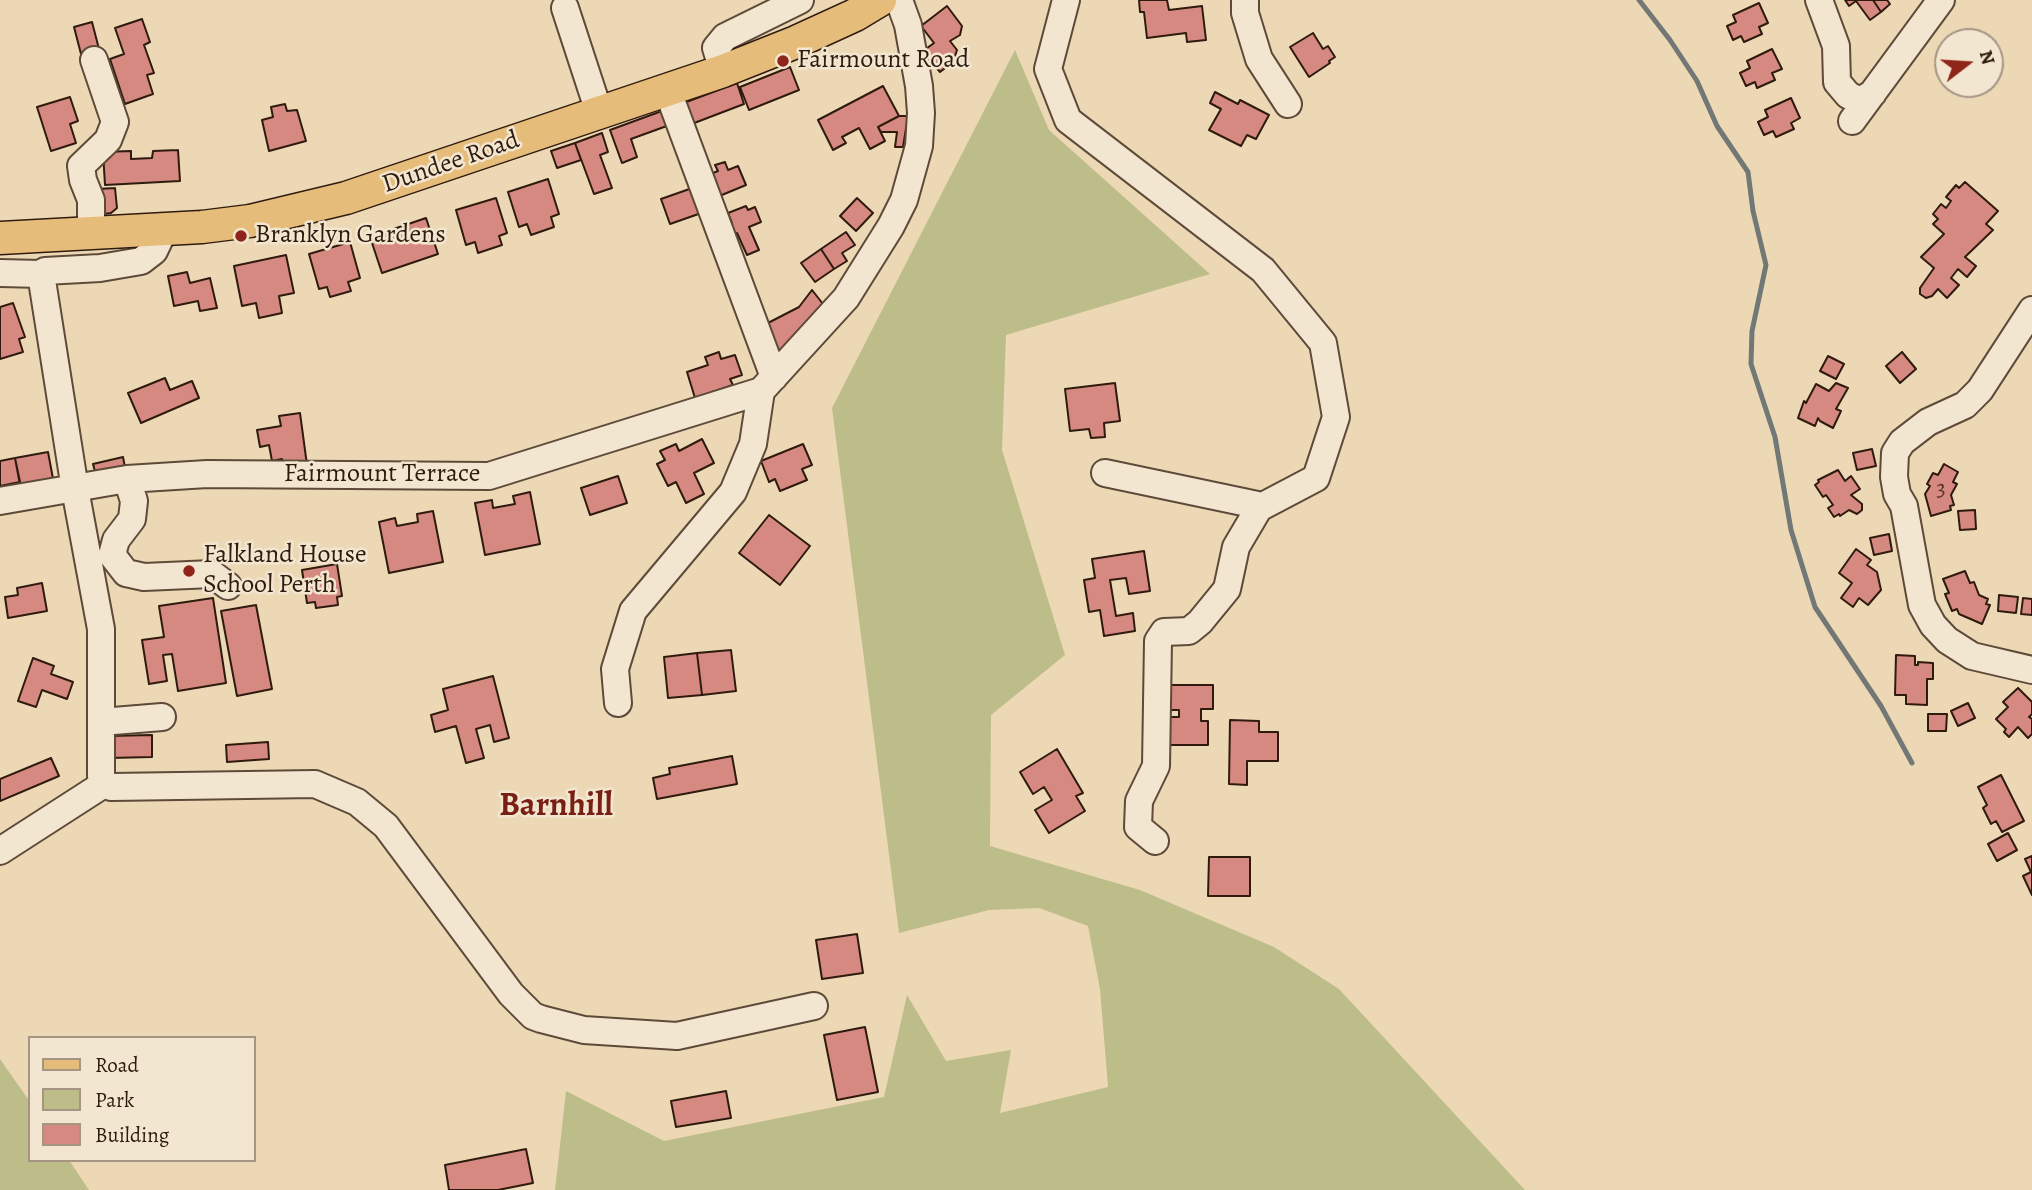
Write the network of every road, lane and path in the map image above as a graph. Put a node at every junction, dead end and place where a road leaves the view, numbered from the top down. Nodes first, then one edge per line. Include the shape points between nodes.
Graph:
1 (800, 0) edge
2 (880, 0) edge
3 (900, 0) edge
4 (1066, 0) edge
5 (1245, 0) edge
6 (1819, 0) edge
7 (1941, 0) edge
8 (565, 8) dead end
9 (94, 60) dead end
10 (723, 71) junction
11 (667, 89) junction
12 (1873, 93) junction
13 (1288, 104) dead end
14 (599, 112) junction
15 (1852, 121) dead end
16 (164, 230) junction
17 (91, 233) junction
18 (0, 238) edge
19 (0, 273) edge
20 (41, 274) junction
21 (2032, 310) edge
22 (767, 384) junction
23 (1105, 473) dead end
24 (127, 480) junction
25 (75, 489) junction
26 (0, 501) edge
27 (1262, 506) junction
28 (228, 586) dead end
29 (2032, 670) edge
30 (618, 703) dead end
31 (162, 717) dead end
32 (100, 722) junction
33 (104, 784) junction
34 (1155, 841) dead end
35 (0, 851) edge
36 (814, 1006) dead end

1 - 10 street via 725,37 716,48
2 - 10 main road, Dundee Road via 796,42
3 - 22 street via 921,113 919,146 904,200 846,298
4 - 27 street via 1048,69 1068,120 1263,270 1323,343 1336,416 1316,478
5 - 13 street via 1259,59
6 - 12 street via 1836,46 1837,82 1847,95 1860,101
7 - 12 street
8 - 14 street
9 - 17 street via 115,122 108,140 81,166 91,200
10 - 11 main road, Dundee Road
11 - 14 main road, Dundee Road
11 - 22 street
12 - 15 street
14 - 16 main road, Dundee Road via 346,198 250,221
16 - 17 main road, Dundee Road
16 - 20 street via 154,251 141,261
17 - 18 main road, Dundee Road
19 - 20 street
20 - 25 street
21 - 29 street via 1980,390 1965,405 1928,422 1902,442 1895,453 1894,477 1904,506 1922,606 1933,625 1972,656
22 - 24 street, Fairmount Terrace via 489,476 429,468
22 - 30 street via 753,444 733,492 633,611 615,669
23 - 27 street
24 - 25 street, Fairmount Terrace
24 - 28 street via 134,502 132,519 116,540 112,555 126,573 144,578 212,574
25 - 26 street, Fairmount Terrace
25 - 32 street via 101,629
27 - 34 street via 1236,547 1227,589 1189,631 1164,632 1158,641 1156,766 1139,801 1138,827
31 - 32 street
32 - 33 street
33 - 35 street
33 - 36 street via 111,788 315,785 357,802 386,827 511,994 533,1016 584,1030 677,1036

